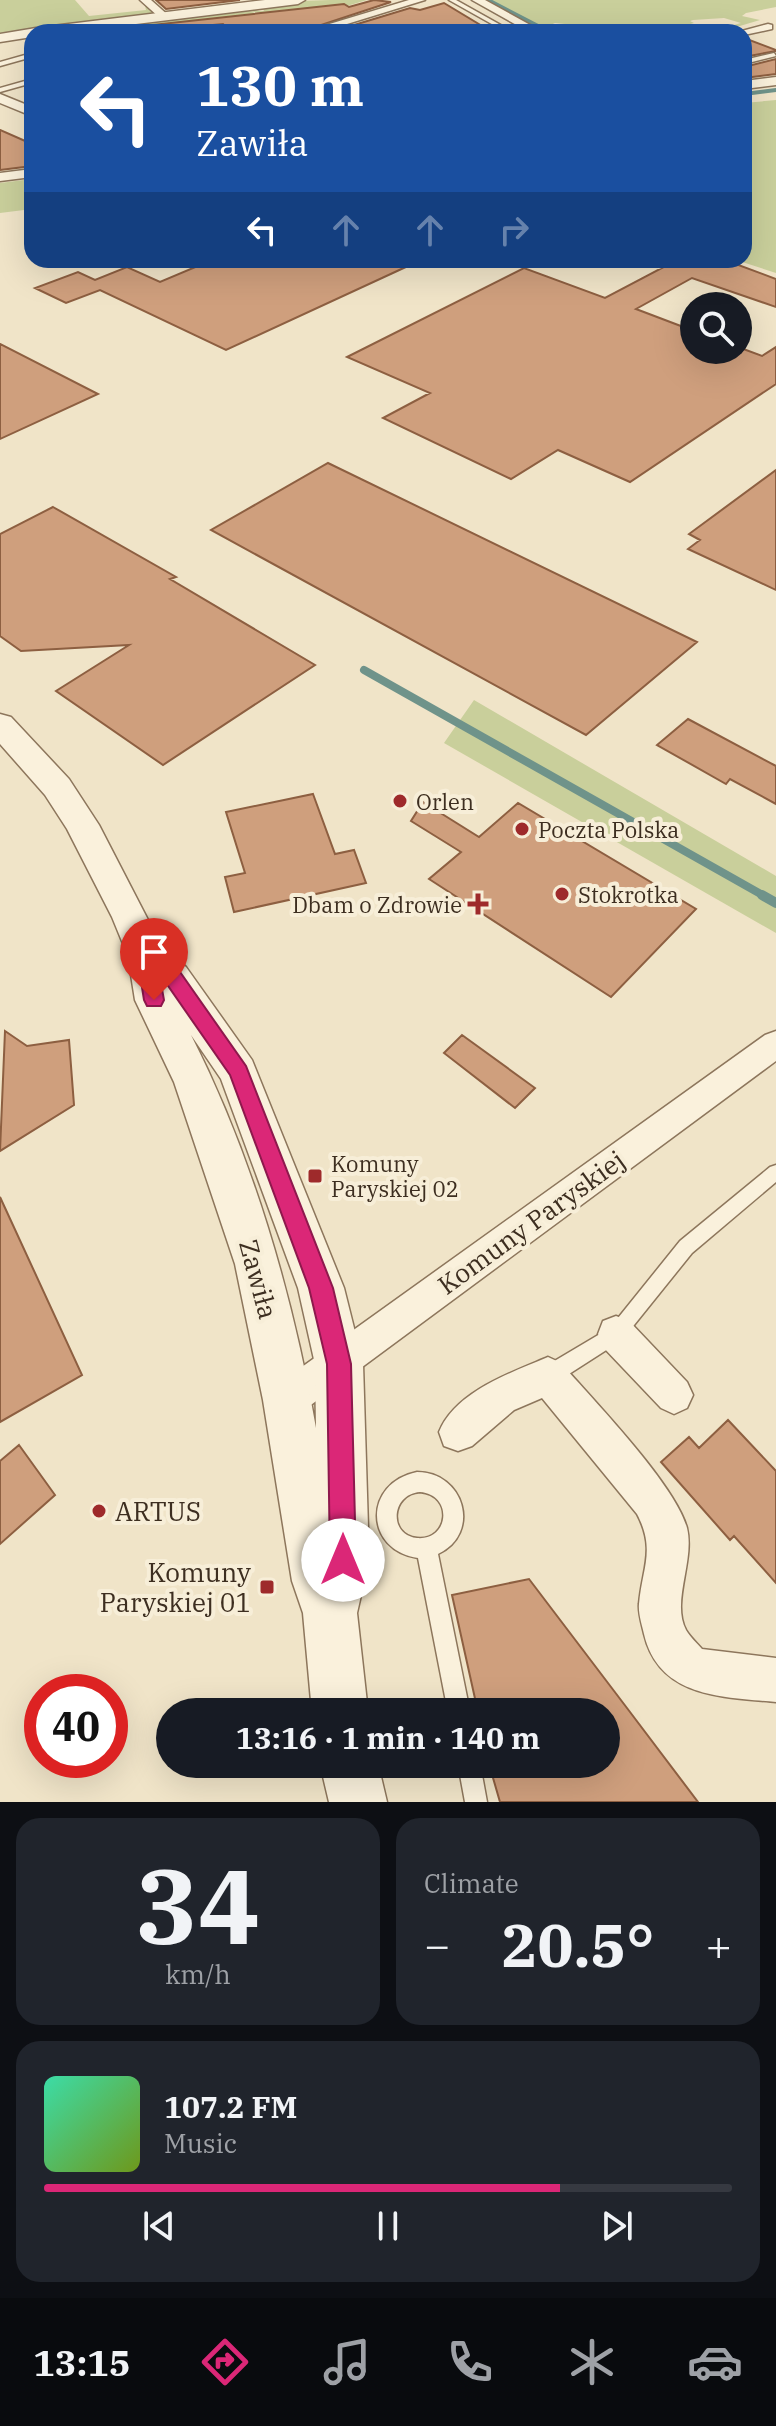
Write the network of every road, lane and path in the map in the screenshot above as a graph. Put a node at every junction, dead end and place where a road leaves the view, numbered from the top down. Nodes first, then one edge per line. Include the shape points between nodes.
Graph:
1 (145, 0) edge
2 (298, 0) edge
3 (420, 0) edge
4 (452, 0) edge
5 (477, 0) edge
6 (271, 2) edge
7 (164, 16) junction
8 (140, 24) edge
9 (340, 24) edge
10 (496, 24) edge
11 (521, 24) edge
12 (768, 27) dead end
13 (752, 30) edge
14 (24, 34) edge
15 (0, 38) edge
16 (774, 55) dead end
17 (24, 57) edge
18 (752, 60) edge
19 (0, 64) edge
20 (776, 81) edge
21 (24, 83) edge
22 (752, 84) edge
23 (0, 90) edge
24 (0, 98) edge
25 (24, 108) edge
26 (24, 113) edge
27 (13, 116) dead end
28 (24, 174) edge
29 (0, 177) edge
30 (0, 724) edge
31 (147, 956) junction
32 (776, 1044) edge
33 (776, 1172) edge
34 (616, 1334) junction
35 (339, 1364) junction
36 (548, 1376) junction
37 (674, 1395) dead end
38 (287, 1400) junction
39 (458, 1432) dead end
40 (427, 1550) dead end
41 (330, 1613) junction
42 (776, 1680) edge
43 (339, 1698) edge
44 (456, 1698) edge
45 (352, 1778) edge
46 (472, 1778) edge
47 (358, 1802) edge
48 (476, 1802) edge

1 - 7 street
2 - 6 street
3 - 9 street
4 - 10 lane
5 - 11 street
6 - 7 street
7 - 8 street
12 - 13 street
14 - 15 street
16 - 18 lane
17 - 19 lane
20 - 22 street
21 - 23 lane
24 - 25 street
26 - 27 street
28 - 29 street
30 - 31 street, Zawiła via 57,787 82,825
31 - 35 street, Zawiła via 173,978 238,1072 321,1288
31 - 38 street, Zawiła via 154,1000 194,1082 258,1264
32 - 35 street, Komuny Paryskiej
33 - 34 lane via 686,1247
34 - 36 lane
34 - 37 street
35 - 38 street, Komuny Paryskiej
35 - 41 street, Zawiła via 343,1560
36 - 39 street via 501,1397
36 - 42 street via 651,1500 667,1529 668,1567 659,1606 667,1640 689,1667
38 - 41 street, Zawiła via 318,1581
40 - 44 lane
41 - 43 street, Zawiła
45 - 47 street
46 - 48 lane

